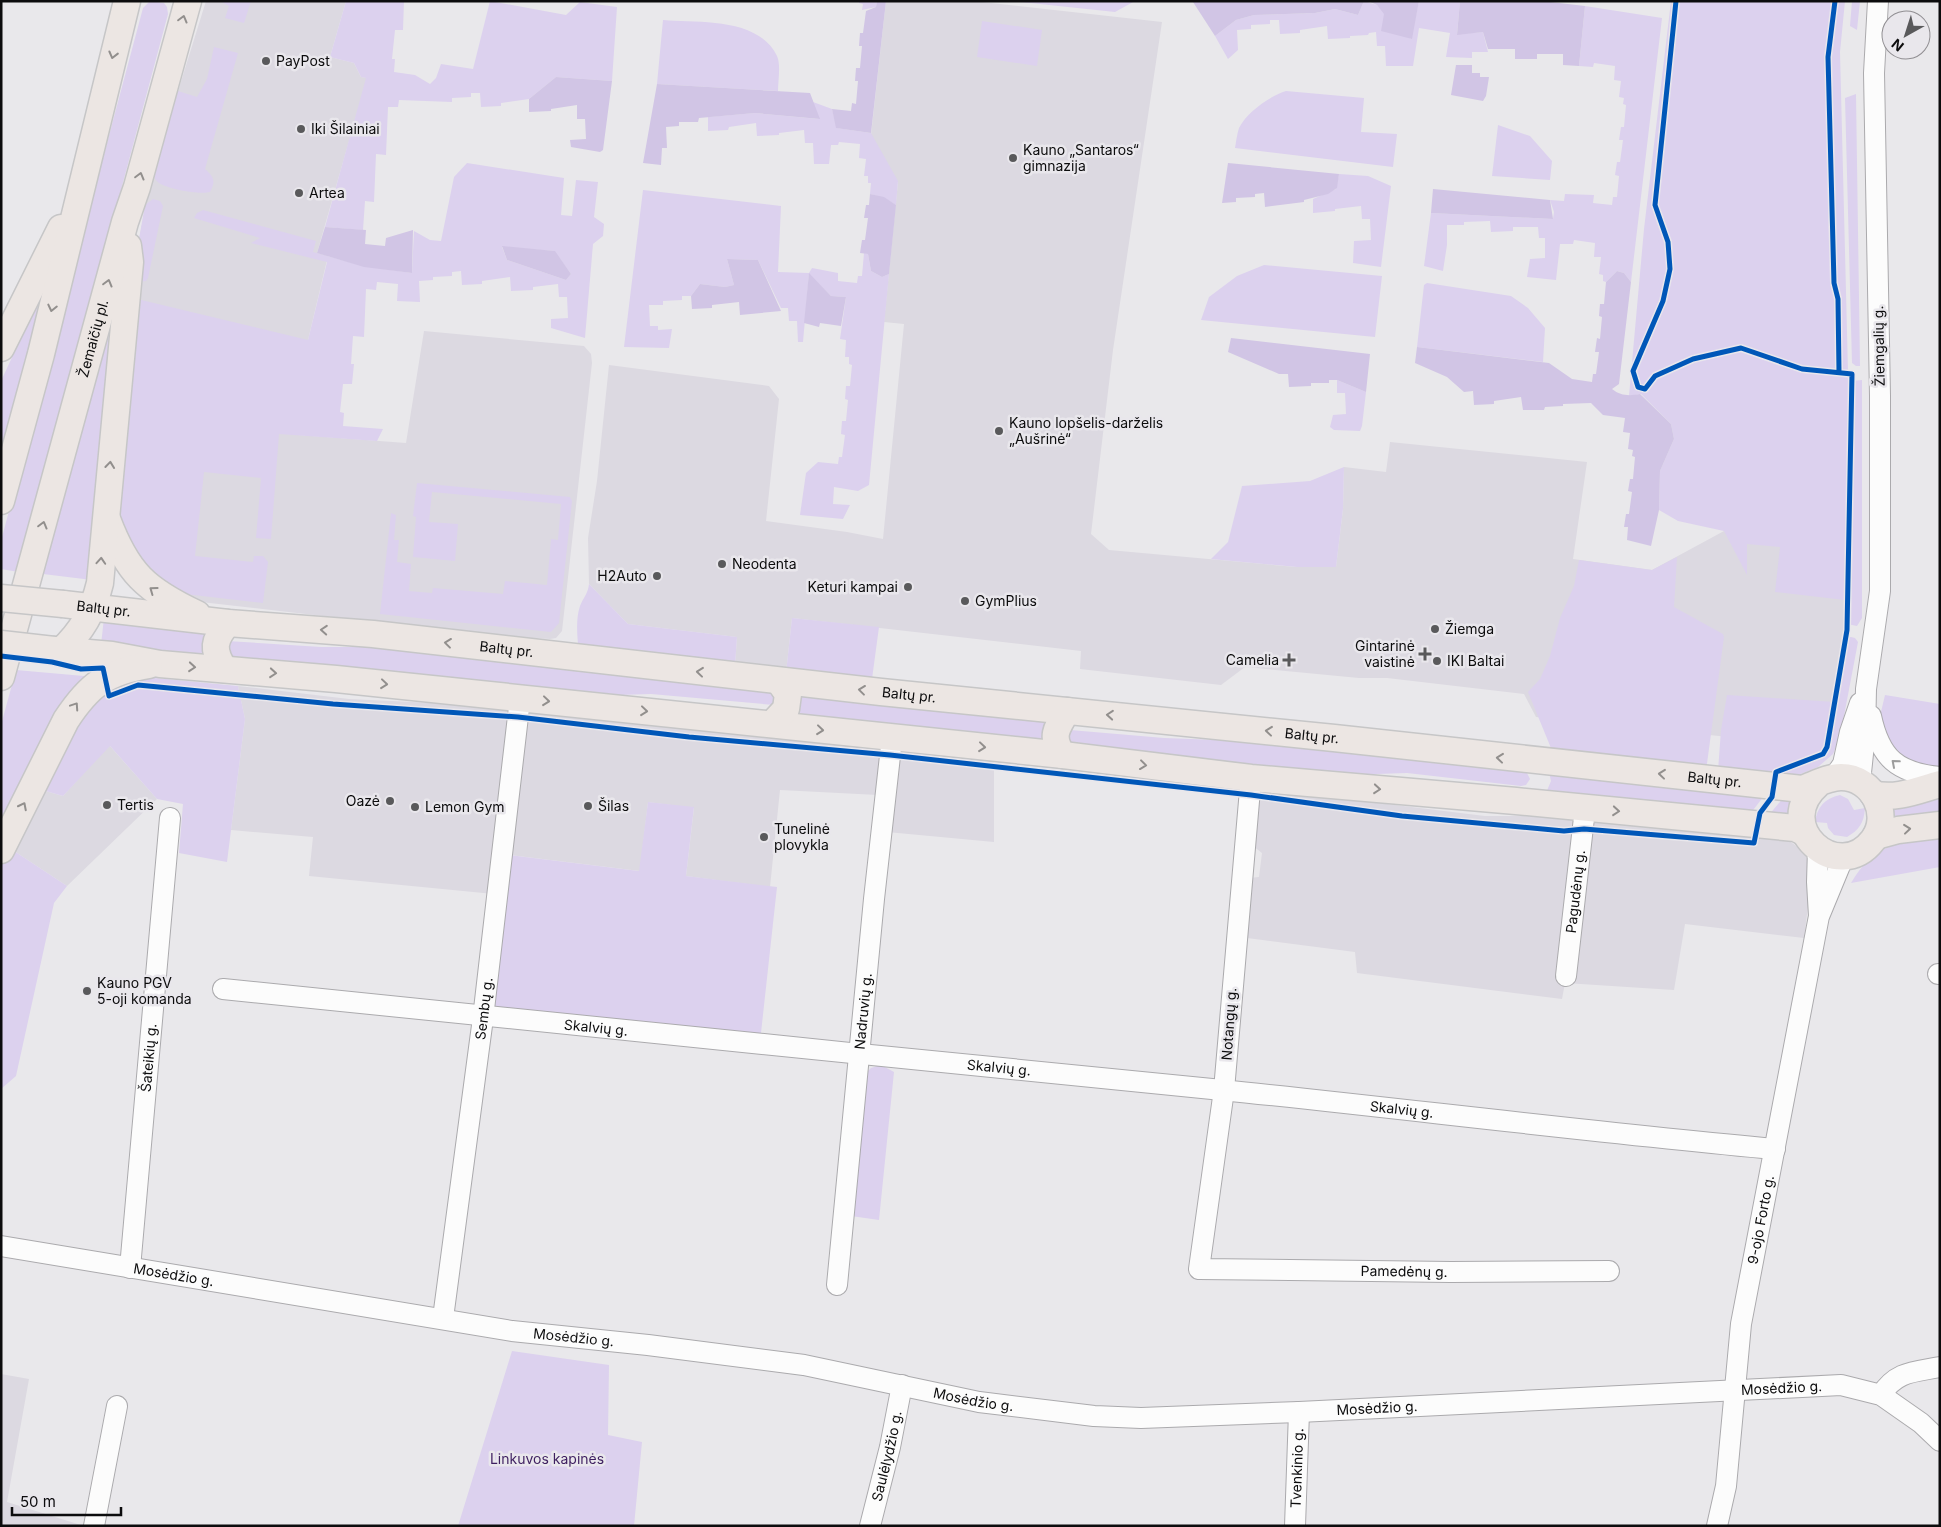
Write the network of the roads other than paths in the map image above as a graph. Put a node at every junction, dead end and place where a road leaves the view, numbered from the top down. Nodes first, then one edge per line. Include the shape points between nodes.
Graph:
1 (127, 1) edge
2 (188, 1) edge
3 (1878, 1) edge
4 (80, 192) junction
5 (125, 222) junction
6 (1, 348) edge
7 (1, 501) edge
8 (105, 514) junction
9 (1, 598) edge
10 (94, 608) junction
11 (220, 622) junction
12 (1, 644) edge
13 (57, 651) junction
14 (160, 664) junction
15 (224, 669) junction
16 (1, 676) edge
17 (779, 681) junction
18 (1866, 689) junction
19 (520, 699) junction
20 (1067, 712) junction
21 (772, 724) junction
22 (892, 738) junction
23 (1063, 755) junction
24 (1533, 761) junction
25 (1940, 777) edge
26 (1252, 778) junction
27 (1826, 781) junction
28 (1940, 784) edge
29 (1867, 788) junction
30 (1516, 801) junction
31 (1585, 809) junction
32 (170, 818) dead end
33 (1940, 826) edge
34 (1876, 836) junction
35 (1811, 840) junction
36 (1, 850) edge
37 (1844, 856) junction
38 (1819, 916) junction
39 (1566, 976) dead end
40 (223, 989) dead end
41 (483, 1018) junction
42 (859, 1055) junction
43 (1224, 1090) junction
44 (1775, 1149) junction
45 (1, 1246) edge
46 (130, 1268) junction
47 (1199, 1269) joint
48 (1609, 1271) dead end
49 (838, 1284) dead end
50 (443, 1318) junction
51 (1940, 1367) edge
52 (902, 1385) junction
53 (1734, 1392) junction
54 (1881, 1395) junction
55 (118, 1406) dead end
56 (1299, 1412) junction
57 (1940, 1441) edge
58 (94, 1526) edge
59 (870, 1526) edge
60 (1295, 1526) edge
61 (1717, 1526) edge

1 -> 4 main road
5 -> 2 main road, Žemaičių pl.
3 - 18 street, Žiemgalių g. via 1874,73 1880,591
4 - 6 main road
4 -> 7 main road
8 -> 5 main road via 130,262
16 -> 5 main road, Žemaičių pl.
10 -> 8 main road via 100,583
11 -> 8 main road via 172,602 144,583 126,561
9 - 10 main road, Baltų pr., bridge
10 - 11 main road, Baltų pr.
10 - 13 main road via 74,639
11 - 15 main road via 214,648
17 -> 11 main road, Baltų pr. via 373,634
12 - 13 main road, bridge
13 - 14 main road via 112,655
14 -> 15 main road
36 -> 14 main road via 78,701 90,688 110,675
15 -> 19 main road
20 -> 17 main road, Baltų pr.
17 - 21 main road via 788,694 786,709
25 -> 18 street via 1917,775 1892,762 1877,738
18 - 27 street, Žiemgalių g. via 1850,732 1843,764
18 - 29 street, Žiemgalių g. via 1860,769
19 -> 21 main road
19 - 41 street, Sembų g.
20 - 23 main road via 1054,739
24 -> 20 main road, Baltų pr.
21 -> 22 main road
22 -> 23 main road
22 - 42 street, Nadruvių g.
23 -> 26 main road
27 -> 24 main road, Baltų pr. via 1802,789
24 - 30 main road via 1539,769 1540,784 1529,796
26 -> 30 main road
26 - 43 street, Notangų g.
27 - 29 main road, Baltų pr. via 1852,778
27 - 35 main road via 1811,790 1802,806 1801,814
28 - 29 main road, Baltų pr. via 1884,797
29 - 34 main road via 1878,802 1881,819
30 - 31 main road
31 -> 35 main road via 1795,828
31 - 39 street, Pagudėnų g.
32 - 46 street, Šateikių g.
34 -> 33 main road via 1898,830
34 - 37 main road via 1859,852
35 - 37 main road via 1835,856
35 - 38 street, 9-ojo Forto g.
37 - 38 street, 9-ojo Forto g.
38 - 44 street, 9-ojo Forto g.
40 - 41 street, Skalvių g.
41 - 42 street, Skalvių g.
41 - 50 street, Sembų g.
42 - 43 street, Skalvių g.
42 - 49 street, Nadruvių g.
43 - 44 street, Skalvių g.
43 - 47 street, Notangų g.
44 - 53 street, 9-ojo Forto g. via 1741,1324
45 - 46 street, Mosėdžio g.
46 - 50 street, Mosėdžio g.
47 - 48 street, Pamedėnų g.
50 - 52 street, Mosėdžio g. via 512,1331 742,1356
51 - 54 street via 1904,1374 1889,1382
52 - 56 street, Mosėdžio g. via 979,1402 1094,1416 1141,1418
52 - 59 street, Saulėlydžio g.
53 - 54 street, Mosėdžio g. via 1841,1386
53 - 56 street, Mosėdžio g.
53 - 61 street, 9-ojo Forto g. via 1726,1486
54 - 57 street, Mosėdžio g. via 1921,1423
55 - 58 street
56 - 60 street, Tvenkinio g.

